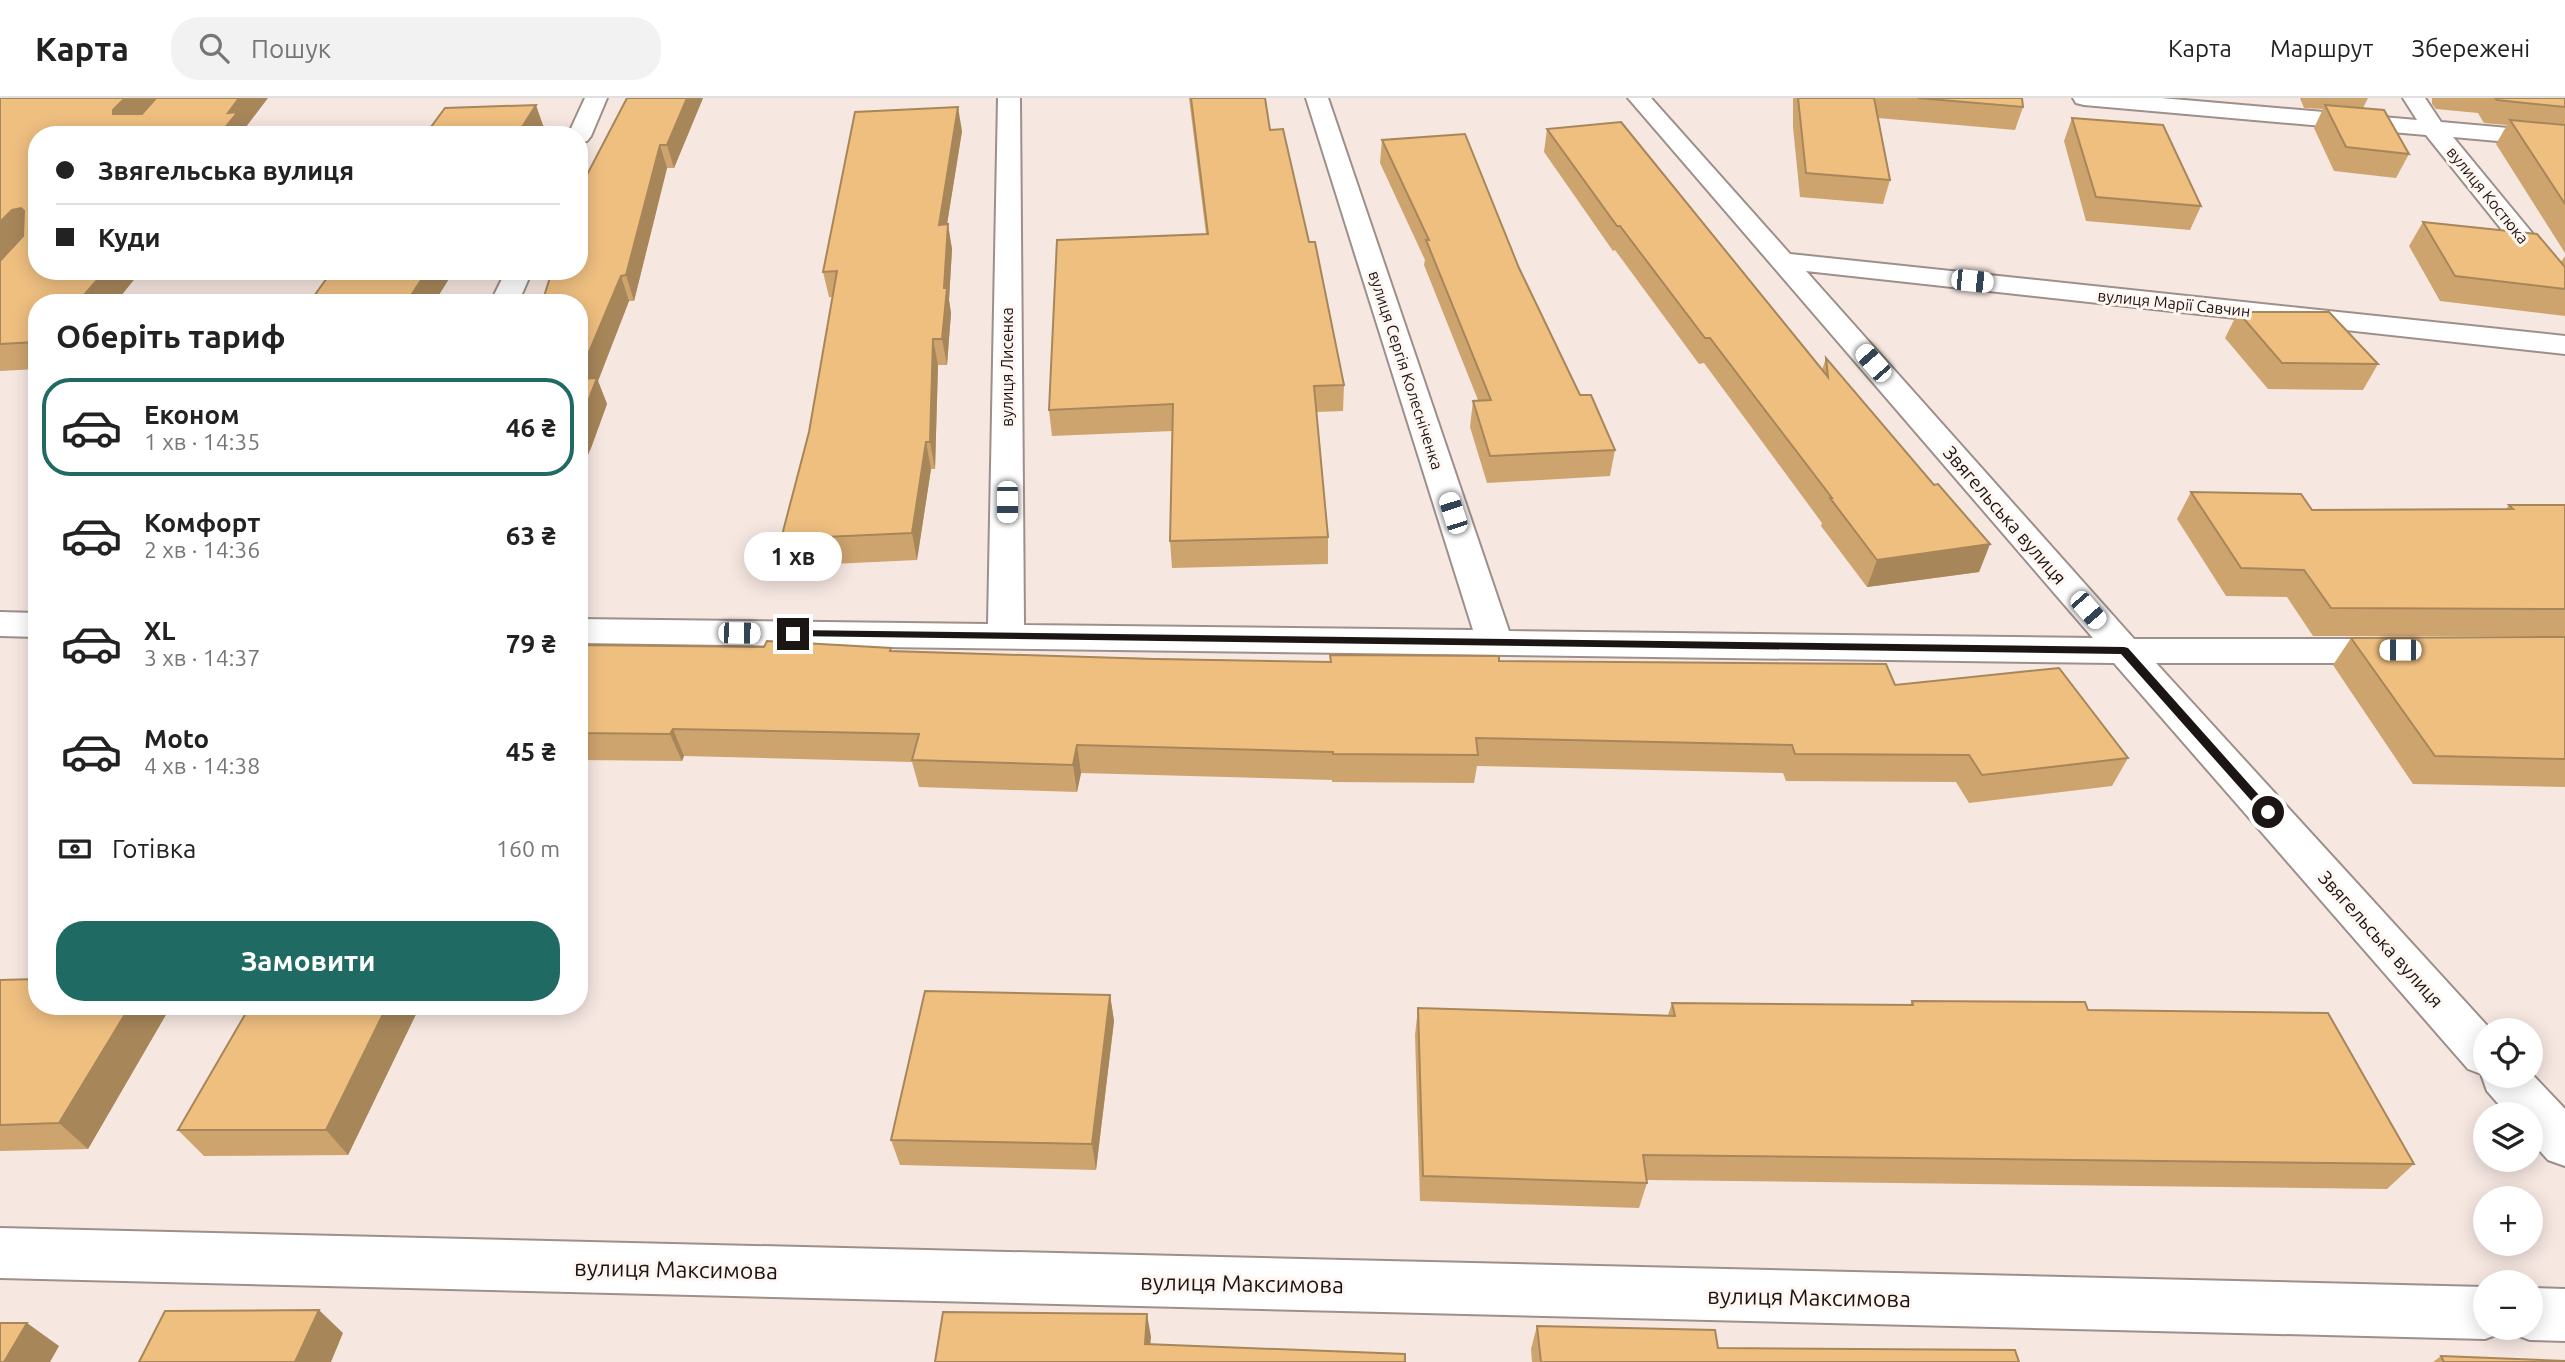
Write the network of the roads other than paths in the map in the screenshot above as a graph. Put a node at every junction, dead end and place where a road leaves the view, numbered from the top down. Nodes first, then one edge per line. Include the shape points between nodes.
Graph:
1 (596, 98) edge
2 (1009, 98) edge
3 (1317, 98) edge
4 (1640, 98) edge
5 (2084, 98) edge
6 (2414, 98) edge
7 (583, 126) edge
8 (2433, 128) junction
9 (2565, 140) edge
10 (1784, 261) junction
11 (2565, 290) edge
12 (2565, 345) edge
13 (0, 624) edge
14 (28, 625) edge
15 (588, 631) edge
16 (1006, 636) junction
17 (1495, 643) junction
18 (2427, 650) edge
19 (2124, 651) junction
20 (2473, 1042) edge
21 (2515, 1088) edge
22 (2565, 1144) edge
23 (0, 1253) edge
24 (2473, 1313) edge
25 (2543, 1314) edge
26 (2565, 1315) edge

1 - 7 street
2 - 16 street, вулиця Лисенка
3 - 17 street, вулиця Сергія Колесніченка
4 - 10 street, Звягельська вулиця
5 - 8 street
6 - 8 street, вулиця Костюка
8 - 9 street
8 - 11 street, вулиця Костюка
10 - 12 street, вулиця Марії Савчин
10 - 19 street, Звягельська вулиця
13 - 14 street
15 - 16 street
16 - 17 street
17 - 19 street
18 - 19 street
19 - 20 street, Звягельська вулиця
21 - 22 street
23 - 24 street, вулиця Максимова
25 - 26 street

